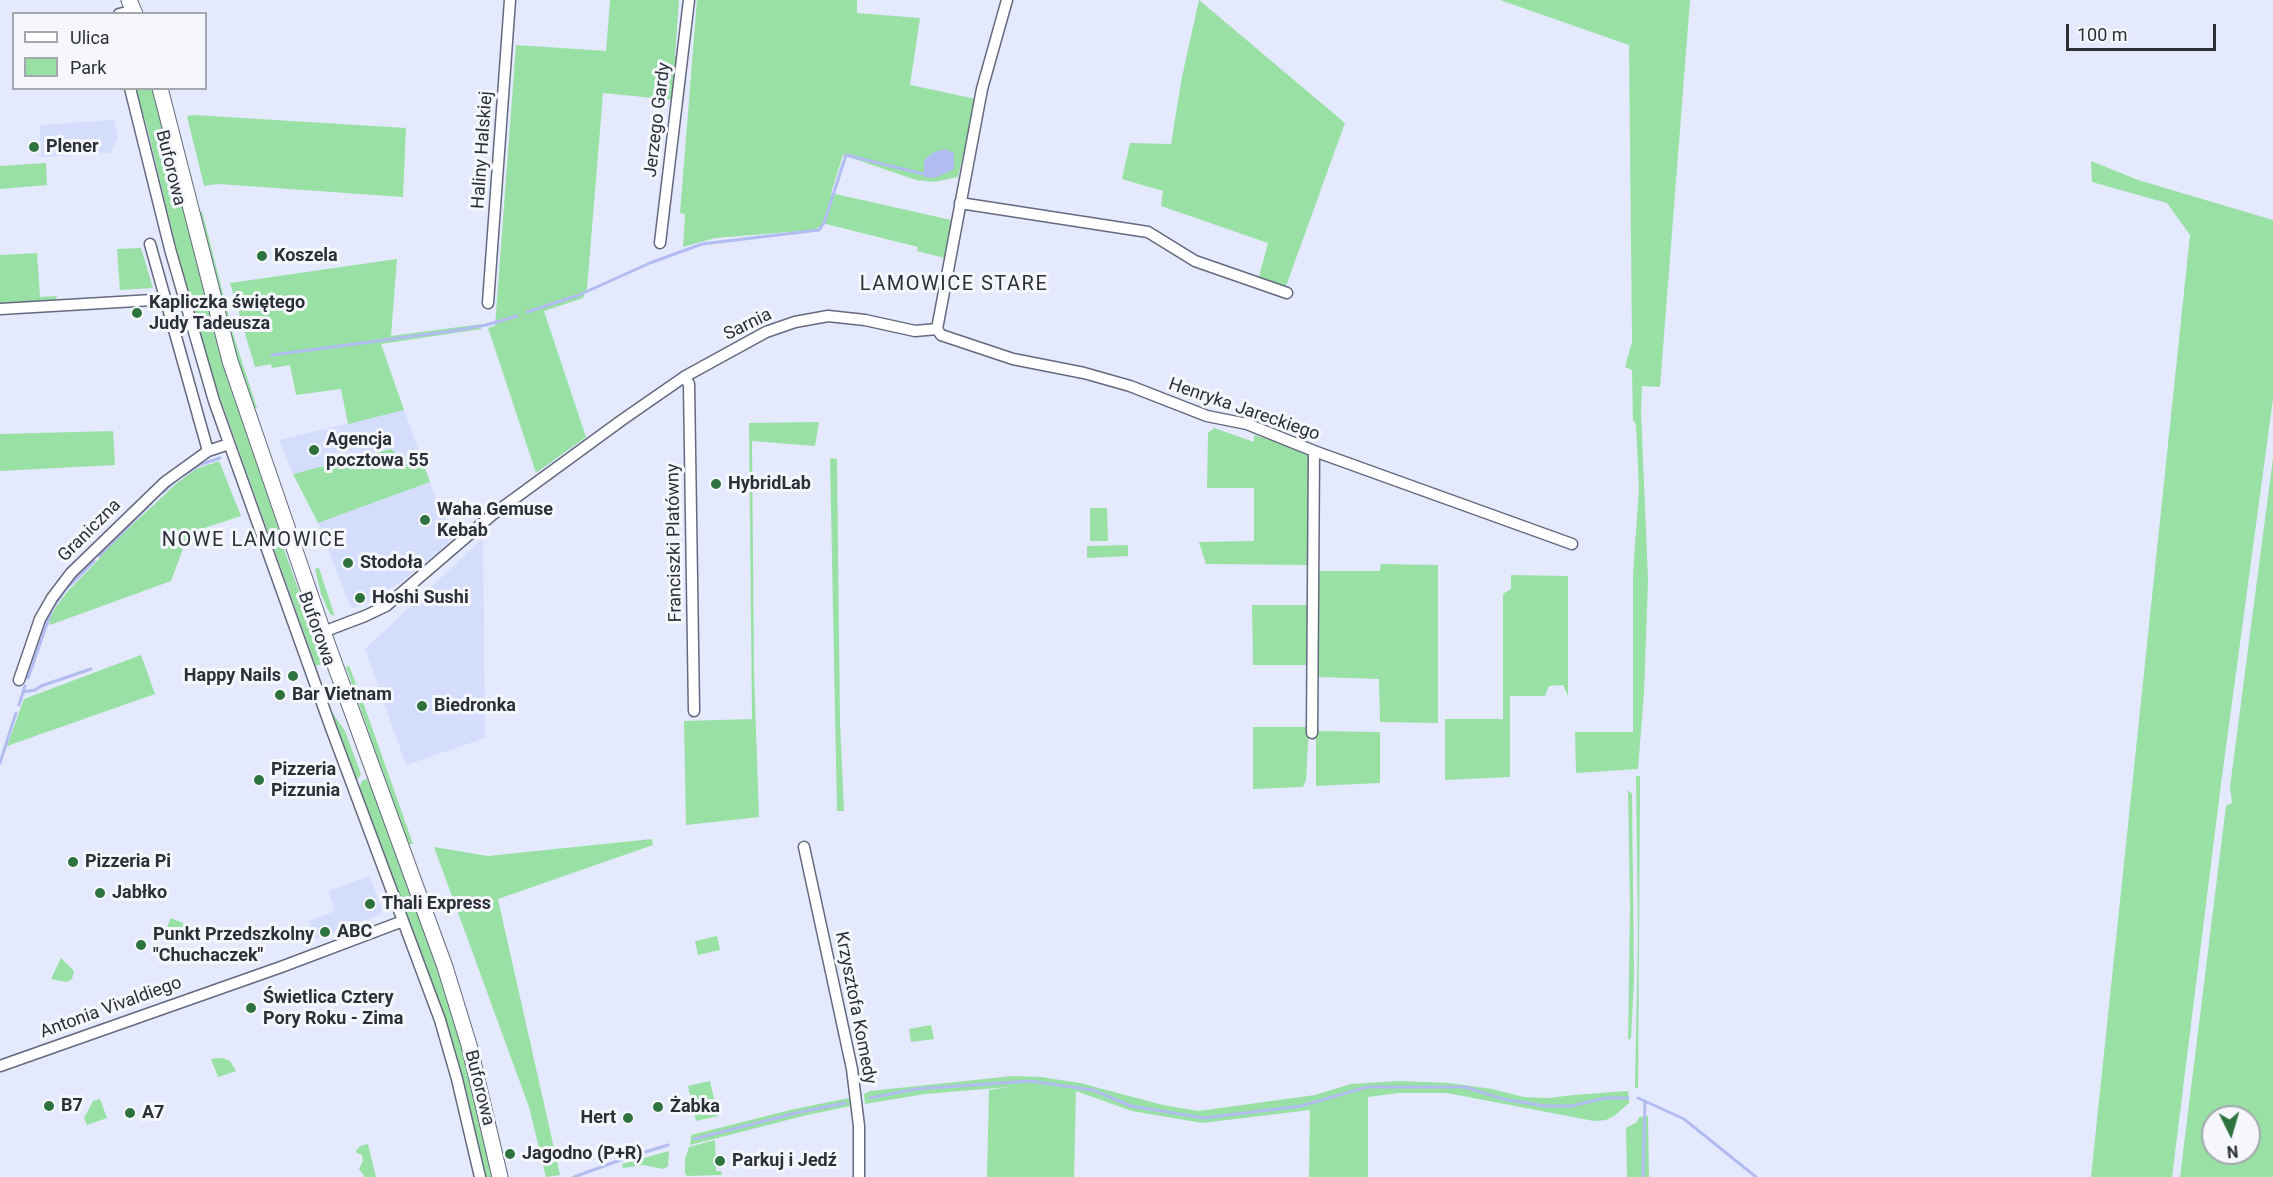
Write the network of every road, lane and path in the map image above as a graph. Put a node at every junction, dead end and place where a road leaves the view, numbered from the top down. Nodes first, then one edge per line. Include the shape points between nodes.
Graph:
1 (510, 0) edge
2 (689, 0) edge
3 (1007, 0) edge
4 (131, 90) edge
5 (161, 90) edge
6 (960, 203) junction
7 (660, 243) dead end
8 (150, 244) dead end
9 (1287, 293) dead end
10 (165, 297) junction
11 (488, 303) dead end
12 (0, 309) edge
13 (937, 329) junction
14 (684, 377) junction
15 (229, 444) junction
16 (208, 451) junction
17 (1314, 451) junction
18 (1572, 544) dead end
19 (323, 632) junction
20 (19, 680) dead end
21 (694, 711) dead end
22 (1312, 733) dead end
23 (804, 847) dead end
24 (403, 921) junction
25 (0, 1065) edge
26 (480, 1177) edge
27 (500, 1177) edge
28 (859, 1177) edge

1 - 11 street, Haliny Halskiej
2 - 7 street, Jerzego Gardy
3 - 6 street via 982,89
4 - 15 street, Buforowa via 184,299
5 - 19 main road, Buforowa via 230,361
6 - 9 street via 1148,231 1195,261
6 - 13 street
8 - 10 street
10 - 12 street
10 - 16 street
13 - 14 street, Sarnia via 915,330 839,316 806,319 766,332
13 - 17 street, Henryka Jareckiego via 941,335 1013,359 1130,386
14 - 19 street, Sarnia via 492,515 386,606
14 - 21 street, Franciszki Platówny via 689,384
15 - 16 street, Graniczna
15 - 24 street, Buforowa
16 - 20 street, Graniczna via 165,482 71,573 40,619
17 - 18 street, Henryka Jareckiego
17 - 22 street
19 - 27 main road, Buforowa via 458,1004
23 - 28 street, Krzysztofa Komedy via 852,1069 859,1126
24 - 25 street, Antonia Vivaldiego
24 - 26 street, Buforowa via 443,1029

